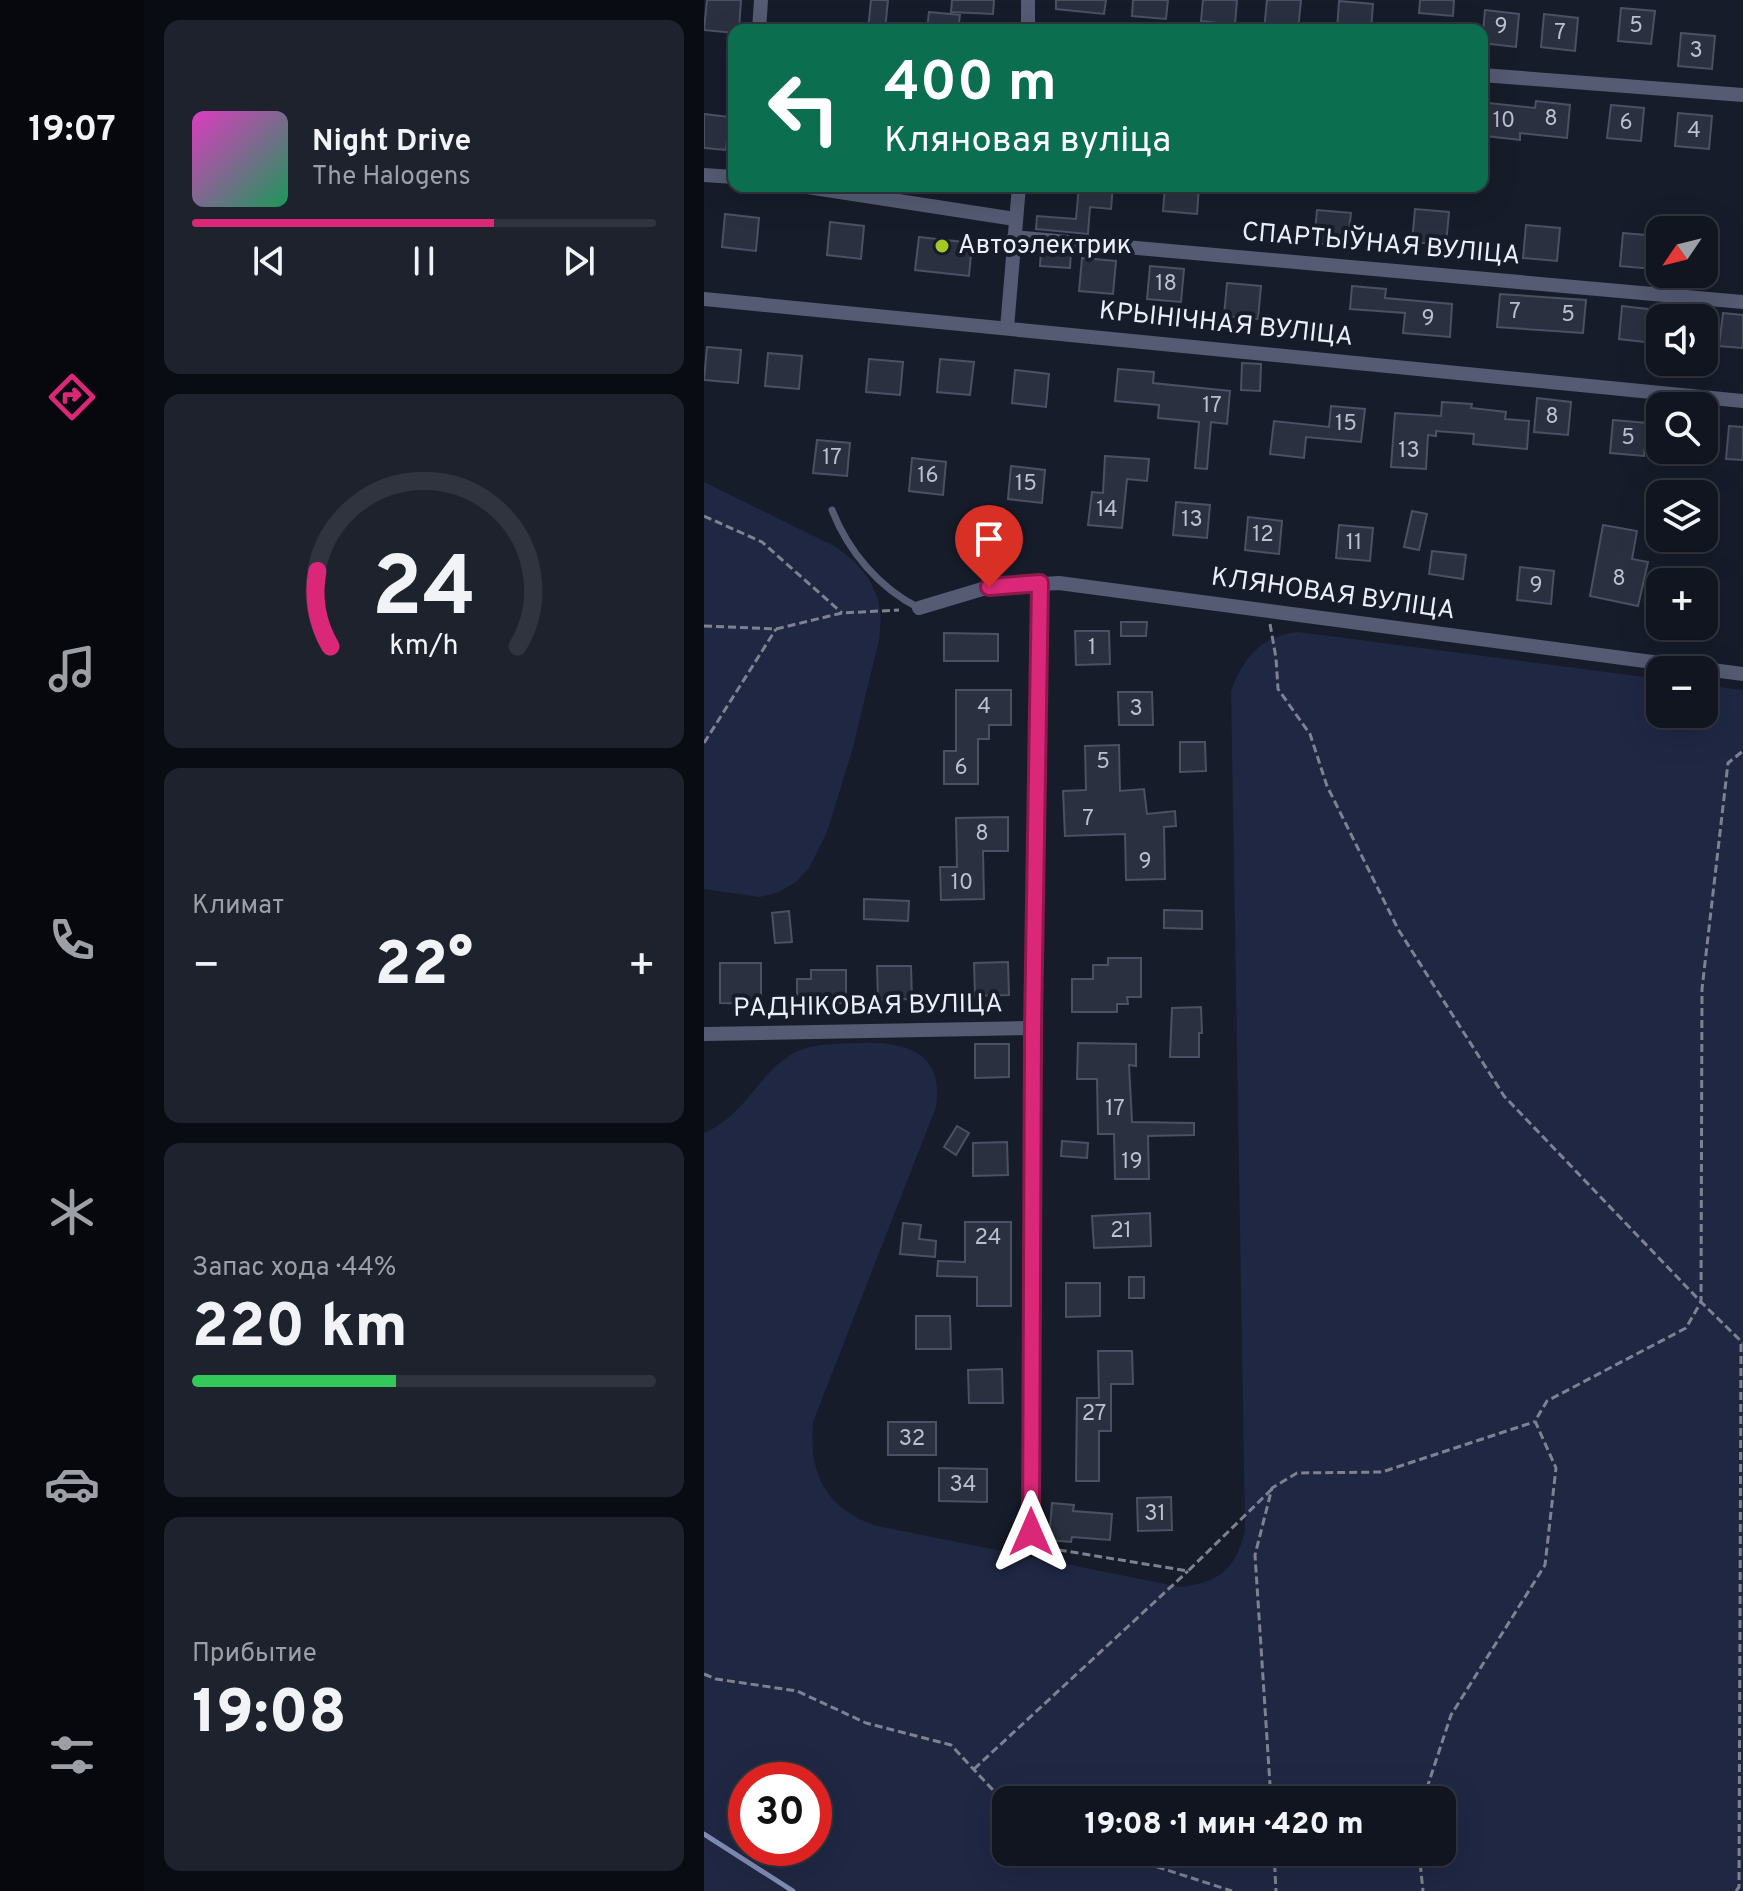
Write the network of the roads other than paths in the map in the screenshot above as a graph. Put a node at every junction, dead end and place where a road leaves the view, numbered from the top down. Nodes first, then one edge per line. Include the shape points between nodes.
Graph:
1 (761, 0) edge
2 (1028, 0) edge
3 (759, 24) edge
4 (1028, 24) edge
5 (1488, 75) edge
6 (1743, 95) edge
7 (704, 175) edge
8 (728, 177) edge
9 (840, 192) edge
10 (1018, 192) edge
11 (1015, 219) junction
12 (1014, 237) junction
13 (704, 299) edge
14 (1743, 302) edge
15 (1007, 328) junction
16 (1743, 401) edge
17 (832, 510) dead end
18 (1040, 583) junction
19 (919, 608) joint
20 (1743, 674) edge
21 (1033, 1028) junction
22 (704, 1034) edge
23 (1031, 1532) road end

1 - 3 street
2 - 4 street
5 - 6 street
7 - 8 street
9 - 11 street
10 - 11 street
11 - 12 street
12 - 14 street, СПАРТЫЎНАЯ ВУЛІЦА
12 - 15 street
13 - 15 street, КРЫНІЧНАЯ ВУЛІЦА
15 - 16 street, КРЫНІЧНАЯ ВУЛІЦА
17 - 19 lane via 840,529 882,584
18 - 19 street, КЛЯНОВАЯ ВУЛІЦА via 989,587
18 - 20 street, КЛЯНОВАЯ ВУЛІЦА
18 - 21 street, РАДНІКОВАЯ ВУЛІЦА
21 - 22 street, РАДНІКОВАЯ ВУЛІЦА
21 - 23 street, РАДНІКОВАЯ ВУЛІЦА

